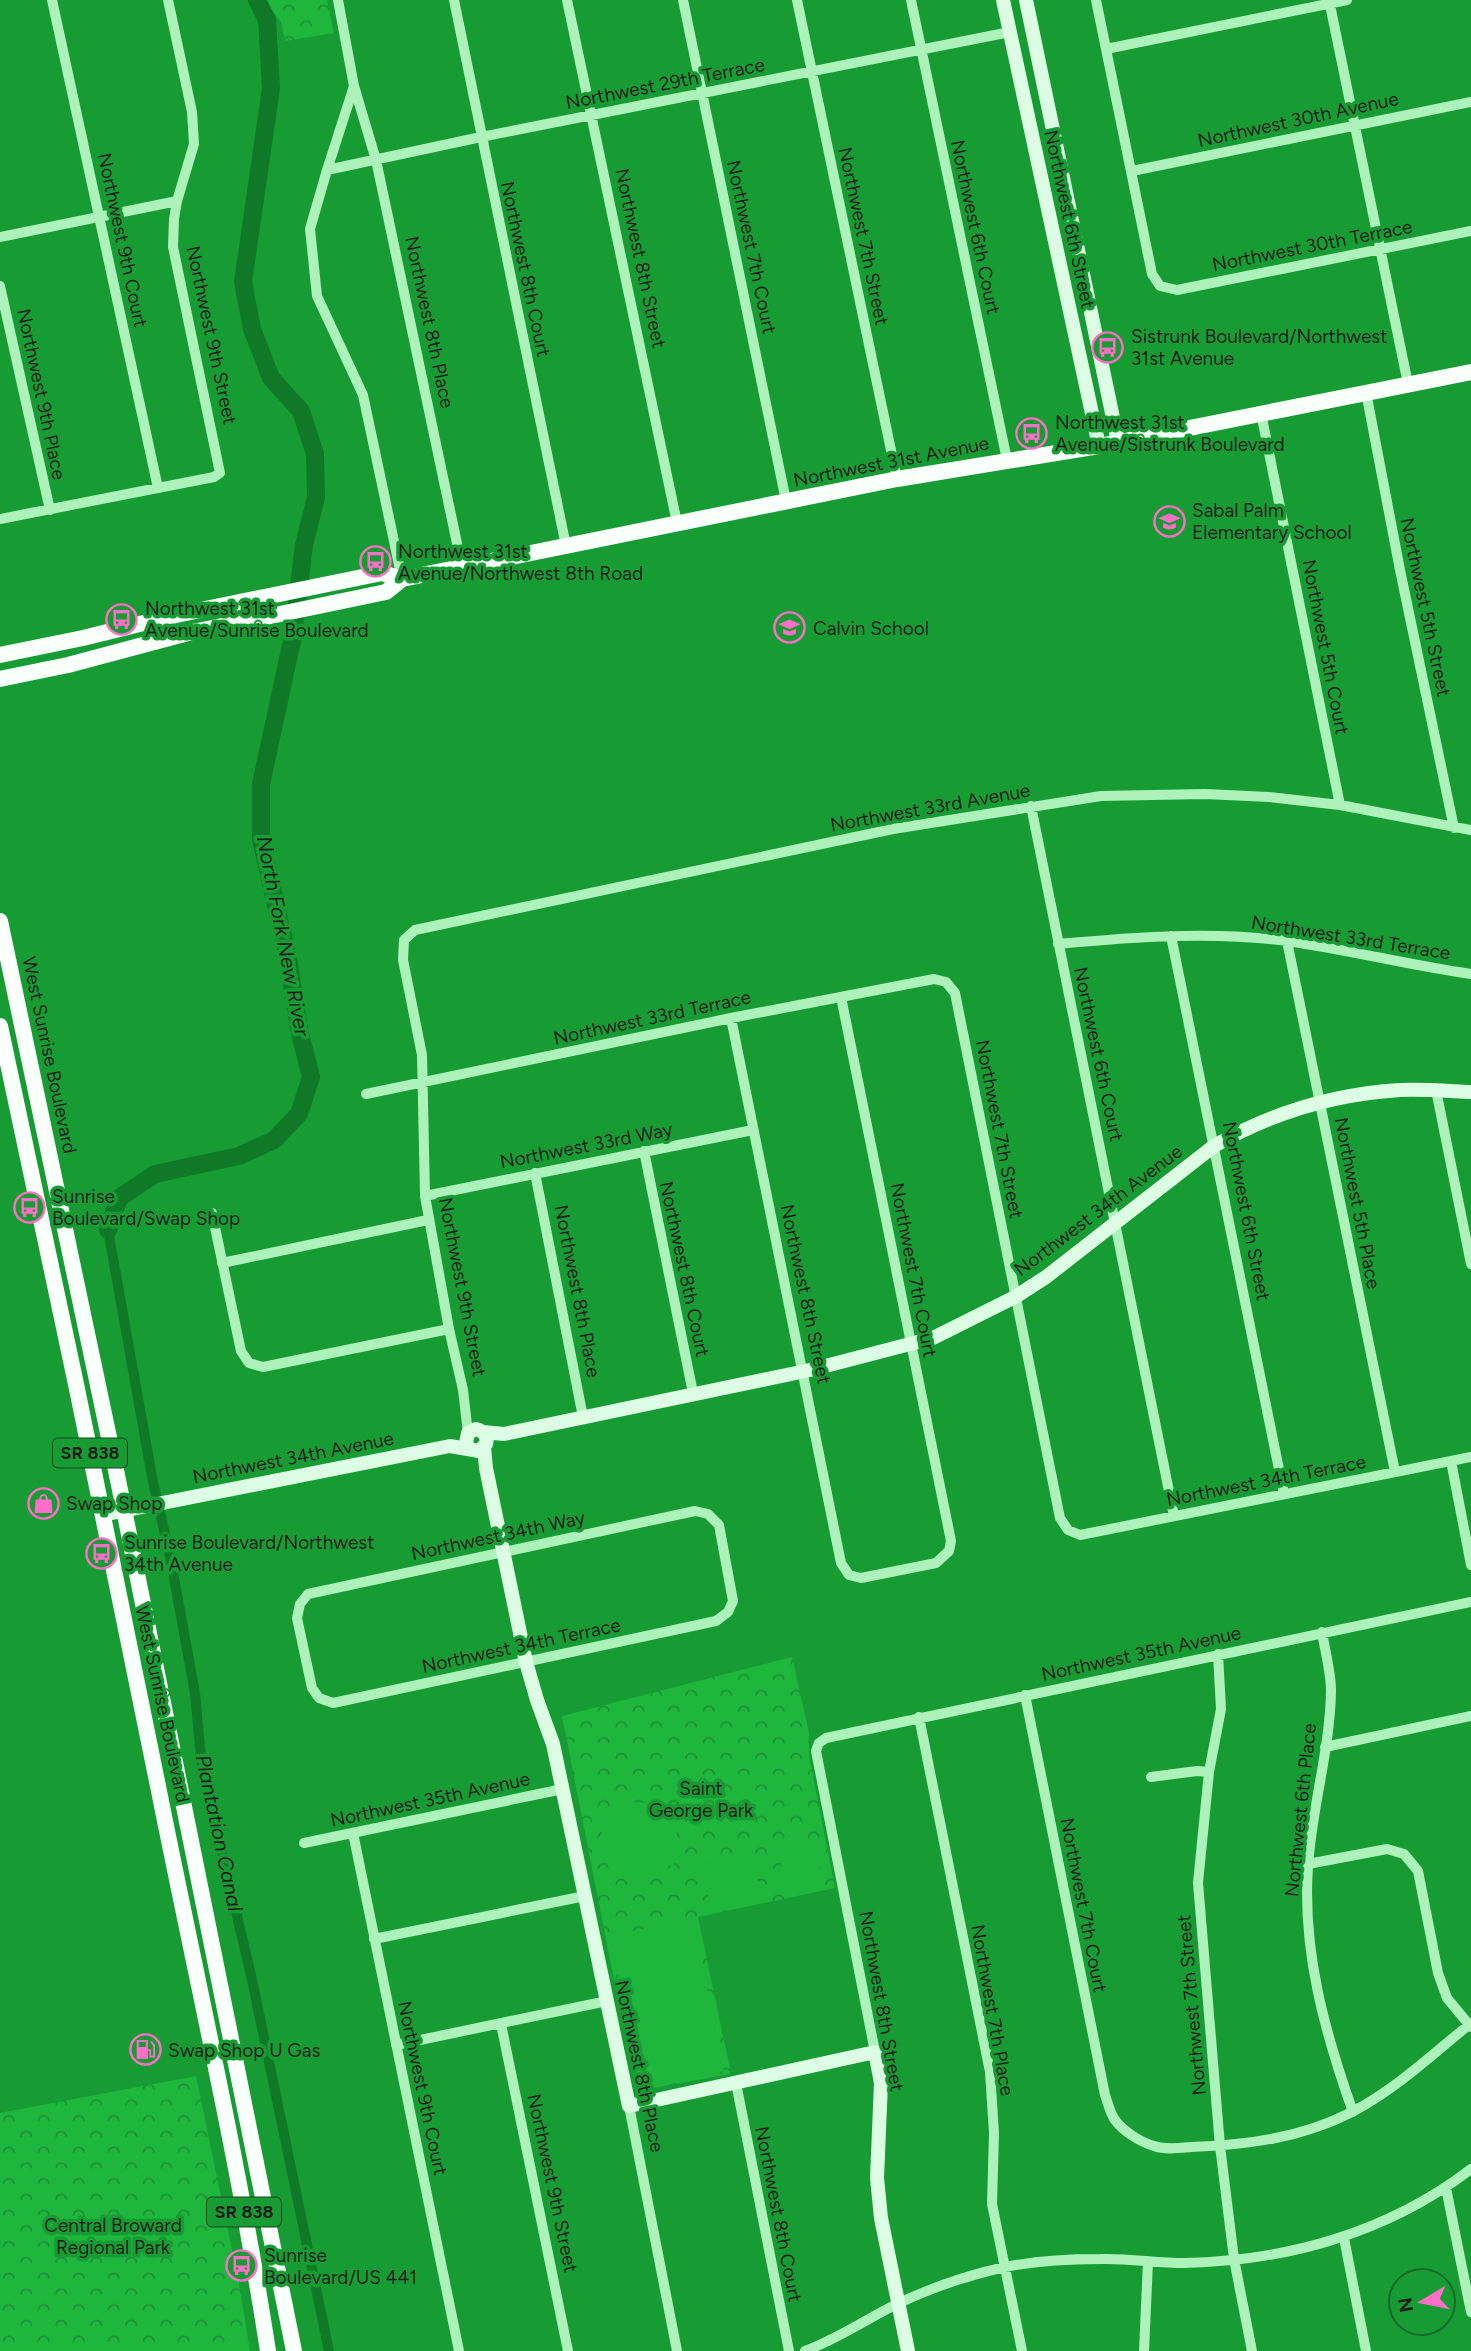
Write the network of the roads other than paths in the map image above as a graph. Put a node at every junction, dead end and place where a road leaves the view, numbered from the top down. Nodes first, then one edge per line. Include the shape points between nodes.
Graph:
1 (52, 0) edge
2 (168, 0) edge
3 (338, 0) edge
4 (454, 0) edge
5 (567, 0) edge
6 (683, 0) edge
7 (797, 0) edge
8 (911, 0) edge
9 (1003, 0) edge
10 (1026, 0) edge
11 (1096, 0) edge
12 (1347, 0) edge
13 (1329, 2) edge
14 (1010, 32) junction
15 (921, 48) junction
16 (1107, 49) junction
17 (812, 71) junction
18 (354, 86) junction
19 (702, 94) junction
20 (1471, 102) edge
21 (591, 115) junction
22 (1356, 125) junction
23 (481, 137) junction
24 (376, 160) junction
25 (327, 170) junction
26 (1132, 171) junction
27 (177, 201) junction
28 (101, 217) junction
29 (1471, 231) edge
30 (0, 237) edge
31 (1382, 249) junction
32 (0, 286) edge
33 (1471, 372) edge
34 (1408, 384) junction
35 (1366, 392) junction
36 (1261, 413) junction
37 (1118, 442) junction
38 (1099, 446) junction
39 (1007, 460) junction
40 (897, 479) junction
41 (158, 488) junction
42 (786, 502) junction
43 (50, 510) junction
44 (0, 519) edge
45 (677, 523) junction
46 (566, 546) junction
47 (462, 567) junction
48 (402, 579) junction
49 (212, 607) junction
50 (188, 633) junction
51 (0, 655) edge
52 (0, 679) edge
53 (1340, 805) junction
54 (1031, 806) junction
55 (1454, 828) junction
56 (1471, 830) edge
57 (0, 920) edge
58 (1171, 936) junction
59 (404, 940) joint
60 (1287, 941) junction
61 (1058, 944) junction
62 (1471, 974) edge
63 (946, 982) joint
64 (841, 997) junction
65 (731, 1018) junction
66 (0, 1026) edge
67 (424, 1083) junction
68 (1436, 1090) junction
69 (1471, 1092) edge
70 (366, 1094) dead end
71 (1320, 1102) junction
72 (753, 1130) junction
73 (1214, 1146) junction
74 (643, 1151) junction
75 (535, 1173) junction
76 (425, 1196) junction
77 (212, 1213) dead end
78 (428, 1220) junction
79 (1116, 1223) junction
80 (222, 1264) junction
81 (1471, 1264) edge
82 (1015, 1297) junction
83 (449, 1329) junction
84 (911, 1346) junction
85 (802, 1371) junction
86 (693, 1393) junction
87 (583, 1417) junction
88 (476, 1440) junction
89 (1471, 1457) edge
90 (1451, 1461) junction
91 (1395, 1472) junction
92 (1284, 1494) junction
93 (124, 1511) junction
94 (103, 1515) junction
95 (1174, 1516) junction
96 (1068, 1530) joint
97 (503, 1552) junction
98 (1471, 1565) edge
99 (849, 1575) joint
100 (1471, 1602) edge
101 (728, 1612) joint
102 (1322, 1632) junction
103 (1218, 1654) junction
104 (526, 1662) junction
105 (1025, 1695) junction
106 (319, 1698) joint
107 (1471, 1716) edge
108 (919, 1717) junction
109 (819, 1743) joint
110 (1325, 1747) junction
111 (1209, 1772) junction
112 (1151, 1777) dead end
113 (157, 1781) junction
114 (563, 1789) junction
115 (353, 1833) junction
116 (304, 1843) dead end
117 (1308, 1864) junction
118 (585, 1896) junction
119 (211, 1935) junction
120 (374, 1939) junction
121 (607, 2001) junction
122 (501, 2024) junction
123 (1470, 2025) edge
124 (396, 2045) junction
125 (875, 2052) junction
126 (736, 2083) junction
127 (629, 2106) junction
128 (1353, 2112) junction
129 (1220, 2146) junction
130 (1471, 2169) edge
131 (1446, 2188) junction
132 (1344, 2238) junction
133 (1234, 2259) junction
134 (1148, 2262) junction
135 (1005, 2267) junction
136 (898, 2304) junction
137 (1471, 2312) edge
138 (268, 2351) edge
139 (294, 2351) edge
140 (459, 2351) edge
141 (568, 2351) edge
142 (677, 2351) edge
143 (789, 2351) edge
144 (806, 2351) edge
145 (908, 2351) edge
146 (1022, 2351) edge
147 (1144, 2351) edge
148 (1252, 2351) edge
149 (1366, 2351) edge

1 - 28 street, Northwest 9th Court
2 - 27 street, Northwest 9th Street via 192,112 194,144
3 - 18 street, Northwest 8th Place
4 - 23 street, Northwest 8th Court
5 - 21 street, Northwest 8th Street
6 - 19 street, Northwest 7th Court
7 - 17 street, Northwest 7th Street
8 - 15 street, Northwest 6th Court
9 - 14 street, Northwest 6th Street
10 - 37 street, Northwest 6th Street
11 - 16 street
12 - 13 street
13 - 16 street
13 - 22 street
14 - 15 street, Northwest 29th Terrace
14 - 38 street, Northwest 6th Street
15 - 17 street, Northwest 29th Terrace
15 - 39 street, Northwest 6th Court
16 - 26 street
17 - 19 street, Northwest 29th Terrace
17 - 40 street, Northwest 7th Street
18 - 24 street, Northwest 8th Place
18 - 25 street
19 - 21 street, Northwest 29th Terrace
19 - 42 street, Northwest 7th Court
20 - 22 street, Northwest 30th Avenue
21 - 23 street, Northwest 29th Terrace
21 - 45 street, Northwest 8th Street
22 - 26 street, Northwest 30th Avenue
22 - 31 street
23 - 24 street, Northwest 29th Terrace
23 - 46 street, Northwest 8th Court
24 - 25 street, Northwest 29th Terrace
24 - 47 street, Northwest 8th Place
25 - 48 street via 310,229 317,296 363,395
26 - 31 street, Northwest 30th Terrace via 1152,274 1160,286 1177,290
27 - 28 street
27 - 41 street, Northwest 9th Street via 173,247 220,472
28 - 30 street
28 - 41 street, Northwest 9th Court
29 - 31 street, Northwest 30th Terrace
31 - 34 street
32 - 43 street, Northwest 9th Place
33 - 34 main road, Northwest 31st Avenue
34 - 35 main road, Northwest 31st Avenue
35 - 36 main road, Northwest 31st Avenue
35 - 55 street, Northwest 5th Street
36 - 37 main road, Northwest 31st Avenue
36 - 53 street, Northwest 5th Court
37 - 38 main road, Northwest 31st Avenue
38 - 39 main road, Northwest 31st Avenue
39 - 40 main road, Northwest 31st Avenue
40 - 42 main road, Northwest 31st Avenue
41 - 43 street
42 - 45 main road, Northwest 31st Avenue
43 - 44 street
45 - 46 main road, Northwest 31st Avenue
46 - 47 main road, Northwest 31st Avenue
47 - 48 main road, Northwest 31st Avenue
48 - 49 main road, Northwest 31st Avenue via 382,573
48 - 50 main road, Northwest 31st Avenue via 386,592
49 - 50 main road via 201,625
49 - 51 main road, Northwest 31st Avenue
50 - 52 main road, Northwest 31st Avenue
53 - 54 street, Northwest 33rd Avenue via 1205,793 1101,796
53 - 55 street, Northwest 33rd Avenue
54 - 59 street, Northwest 33rd Avenue via 893,829 415,930
54 - 61 street, Northwest 6th Court
55 - 56 street, Northwest 33rd Avenue
57 - 93 main road, West Sunrise Boulevard / SR 838
58 - 60 street, Northwest 33rd Terrace
58 - 61 street, Northwest 33rd Terrace
58 - 73 street, Northwest 6th Street
59 - 67 street, Northwest 9th Street via 403,960
60 - 62 street, Northwest 33rd Terrace
60 - 71 street, Northwest 5th Place
61 - 79 street, Northwest 6th Court
63 - 64 street, Northwest 33rd Terrace via 934,979
63 - 82 street, Northwest 7th Street via 955,993
64 - 65 street, Northwest 33rd Terrace
64 - 84 street, Northwest 7th Court
65 - 67 street, Northwest 33rd Terrace
65 - 72 street, Northwest 8th Street
66 - 94 main road, West Sunrise Boulevard / SR 838
67 - 70 street, Northwest 33rd Terrace
67 - 76 street, Northwest 9th Street
68 - 69 street, Northwest 34th Avenue
68 - 71 street, Northwest 34th Avenue via 1378,1092
68 - 81 street
71 - 73 street, Northwest 34th Avenue via 1267,1120
71 - 91 street, Northwest 5th Place
72 - 74 street, Northwest 33rd Way
72 - 85 street, Northwest 8th Street
73 - 79 street, Northwest 34th Avenue
73 - 92 street, Northwest 6th Street
74 - 75 street, Northwest 33rd Way
74 - 86 street, Northwest 8th Court
75 - 76 street, Northwest 33rd Way
75 - 87 street, Northwest 8th Place
76 - 78 street, Northwest 9th Street
77 - 80 street
78 - 80 street
78 - 83 street, Northwest 9th Street
79 - 82 street, Northwest 34th Avenue
79 - 95 street, Northwest 6th Court
80 - 83 street via 241,1351 249,1363 263,1367
82 - 84 street, Northwest 34th Avenue
82 - 96 street, Northwest 7th Street via 1060,1518
83 - 88 street, Northwest 9th Street
84 - 85 street, Northwest 34th Avenue
84 - 99 street, Northwest 7th Court via 951,1541 936,1563 861,1578
85 - 86 street, Northwest 34th Avenue
85 - 99 street, Northwest 8th Street via 841,1563
86 - 87 street, Northwest 34th Avenue
87 - 88 street, Northwest 34th Avenue
88 - 93 street, Northwest 34th Avenue
88 - 97 street, Northwest 9th Street
89 - 90 street, Northwest 34th Terrace
90 - 91 street, Northwest 34th Terrace
90 - 98 street
91 - 92 street, Northwest 34th Terrace
92 - 95 street, Northwest 34th Terrace
93 - 94 street, Northwest 34th Avenue
93 - 119 main road, West Sunrise Boulevard / SR 838
94 - 113 main road, West Sunrise Boulevard / SR 838
95 - 96 street, Northwest 34th Terrace via 1080,1535
97 - 101 street, Northwest 34th Way via 695,1511 708,1514 719,1525 733,1601
97 - 104 street, Northwest 9th Street
97 - 106 street, Northwest 34th Way via 308,1594 297,1618 312,1688
100 - 102 street, Northwest 35th Avenue
101 - 104 street, Northwest 34th Terrace via 716,1621
102 - 103 street, Northwest 35th Avenue
102 - 110 street, Northwest 6th Place via 1331,1689
103 - 105 street, Northwest 35th Avenue
103 - 111 street, Northwest 7th Street via 1221,1709
104 - 106 street, Northwest 34th Terrace via 334,1703
104 - 114 street, Northwest 9th Street
105 - 108 street, Northwest 35th Avenue
105 - 129 street, Northwest 7th Court via 1105,2095 1115,2119 1134,2137 1156,2147
107 - 110 street
108 - 109 street, Northwest 35th Avenue
108 - 135 street, Northwest 7th Place via 990,2072 992,2204
109 - 125 street, Northwest 8th Street via 816,1751
110 - 117 street, Northwest 6th Place
111 - 112 street
111 - 129 street, Northwest 7th Street via 1198,1883
113 - 119 main road via 170,1792 201,1924
113 - 138 main road, West Sunrise Boulevard / SR 838 via 233,2151
114 - 115 street, Northwest 35th Avenue
114 - 118 street, Northwest 8th Place
115 - 116 street, Northwest 35th Avenue
115 - 120 street, Northwest 9th Court
117 - 123 street via 1387,1849 1404,1854 1418,1871 1447,1998
117 - 128 street, Northwest 6th Place via 1309,1930 1317,1989 1330,2046
118 - 120 street
118 - 121 street, Northwest 8th Place
119 - 139 main road, West Sunrise Boulevard / SR 838
120 - 124 street, Northwest 9th Court
121 - 122 street
121 - 127 street, Northwest 8th Place
122 - 124 street
122 - 141 street, Northwest 9th Street
123 - 128 street via 1404,2079
124 - 140 street, Northwest 9th Court
125 - 126 street
125 - 136 street, Northwest 8th Street via 881,2083 877,2178
126 - 127 street
126 - 143 street, Northwest 8th Court
127 - 142 street, Northwest 8th Place
128 - 129 street via 1298,2133
129 - 133 street, Northwest 7th Street
130 - 131 street
131 - 132 street
131 - 137 street
132 - 133 street
132 - 149 street
133 - 134 street
133 - 148 street, Northwest 7th Street
134 - 135 street via 1101,2259
134 - 147 street
135 - 136 street
135 - 146 street, Northwest 7th Place
136 - 144 street
136 - 145 street, Northwest 8th Street

